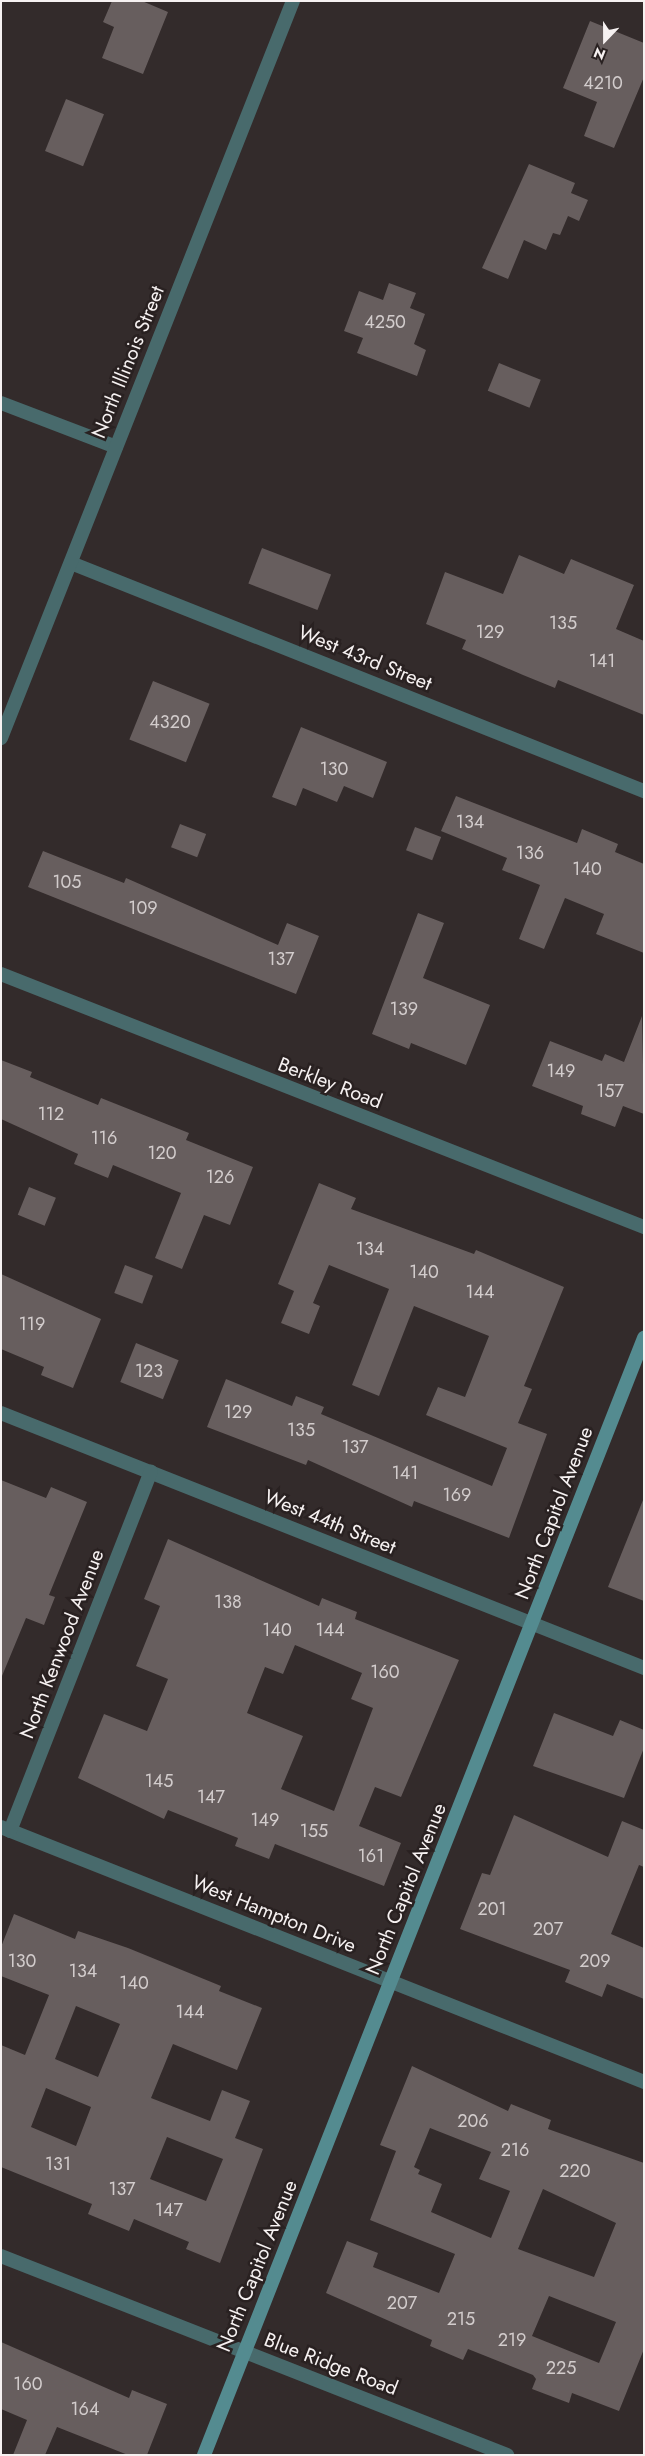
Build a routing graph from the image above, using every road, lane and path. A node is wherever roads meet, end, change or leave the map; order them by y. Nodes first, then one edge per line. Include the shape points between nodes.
1 (293, 1) edge
2 (1, 403) edge
3 (116, 447) junction
4 (71, 563) junction
5 (1, 738) edge
6 (644, 791) edge
7 (1, 974) edge
8 (644, 1228) edge
9 (644, 1338) edge
10 (1, 1413) edge
11 (150, 1472) junction
12 (532, 1624) junction
13 (644, 1668) edge
14 (6, 1829) edge
15 (391, 1982) junction
16 (644, 2082) edge
17 (1, 2256) edge
18 (244, 2352) junction
19 (204, 2455) edge
20 (507, 2455) edge

1 - 3 street, North Illinois Street
2 - 3 street
3 - 4 street, North Illinois Street
4 - 5 street, North Illinois Street
4 - 6 street, West 43rd Street
7 - 8 street, Berkley Road
9 - 12 main road, North Capitol Avenue
10 - 11 street, West 44th Street
11 - 12 street, West 44th Street
11 - 14 street, North Kenwood Avenue
12 - 13 street, West 44th Street
12 - 15 main road, North Capitol Avenue
14 - 15 street, West Hampton Drive
15 - 16 street, West Hampton Drive
15 - 18 main road, North Capitol Avenue
17 - 18 street, Blue Ridge Road
18 - 19 main road, North Capitol Avenue
18 - 20 street, Blue Ridge Road

